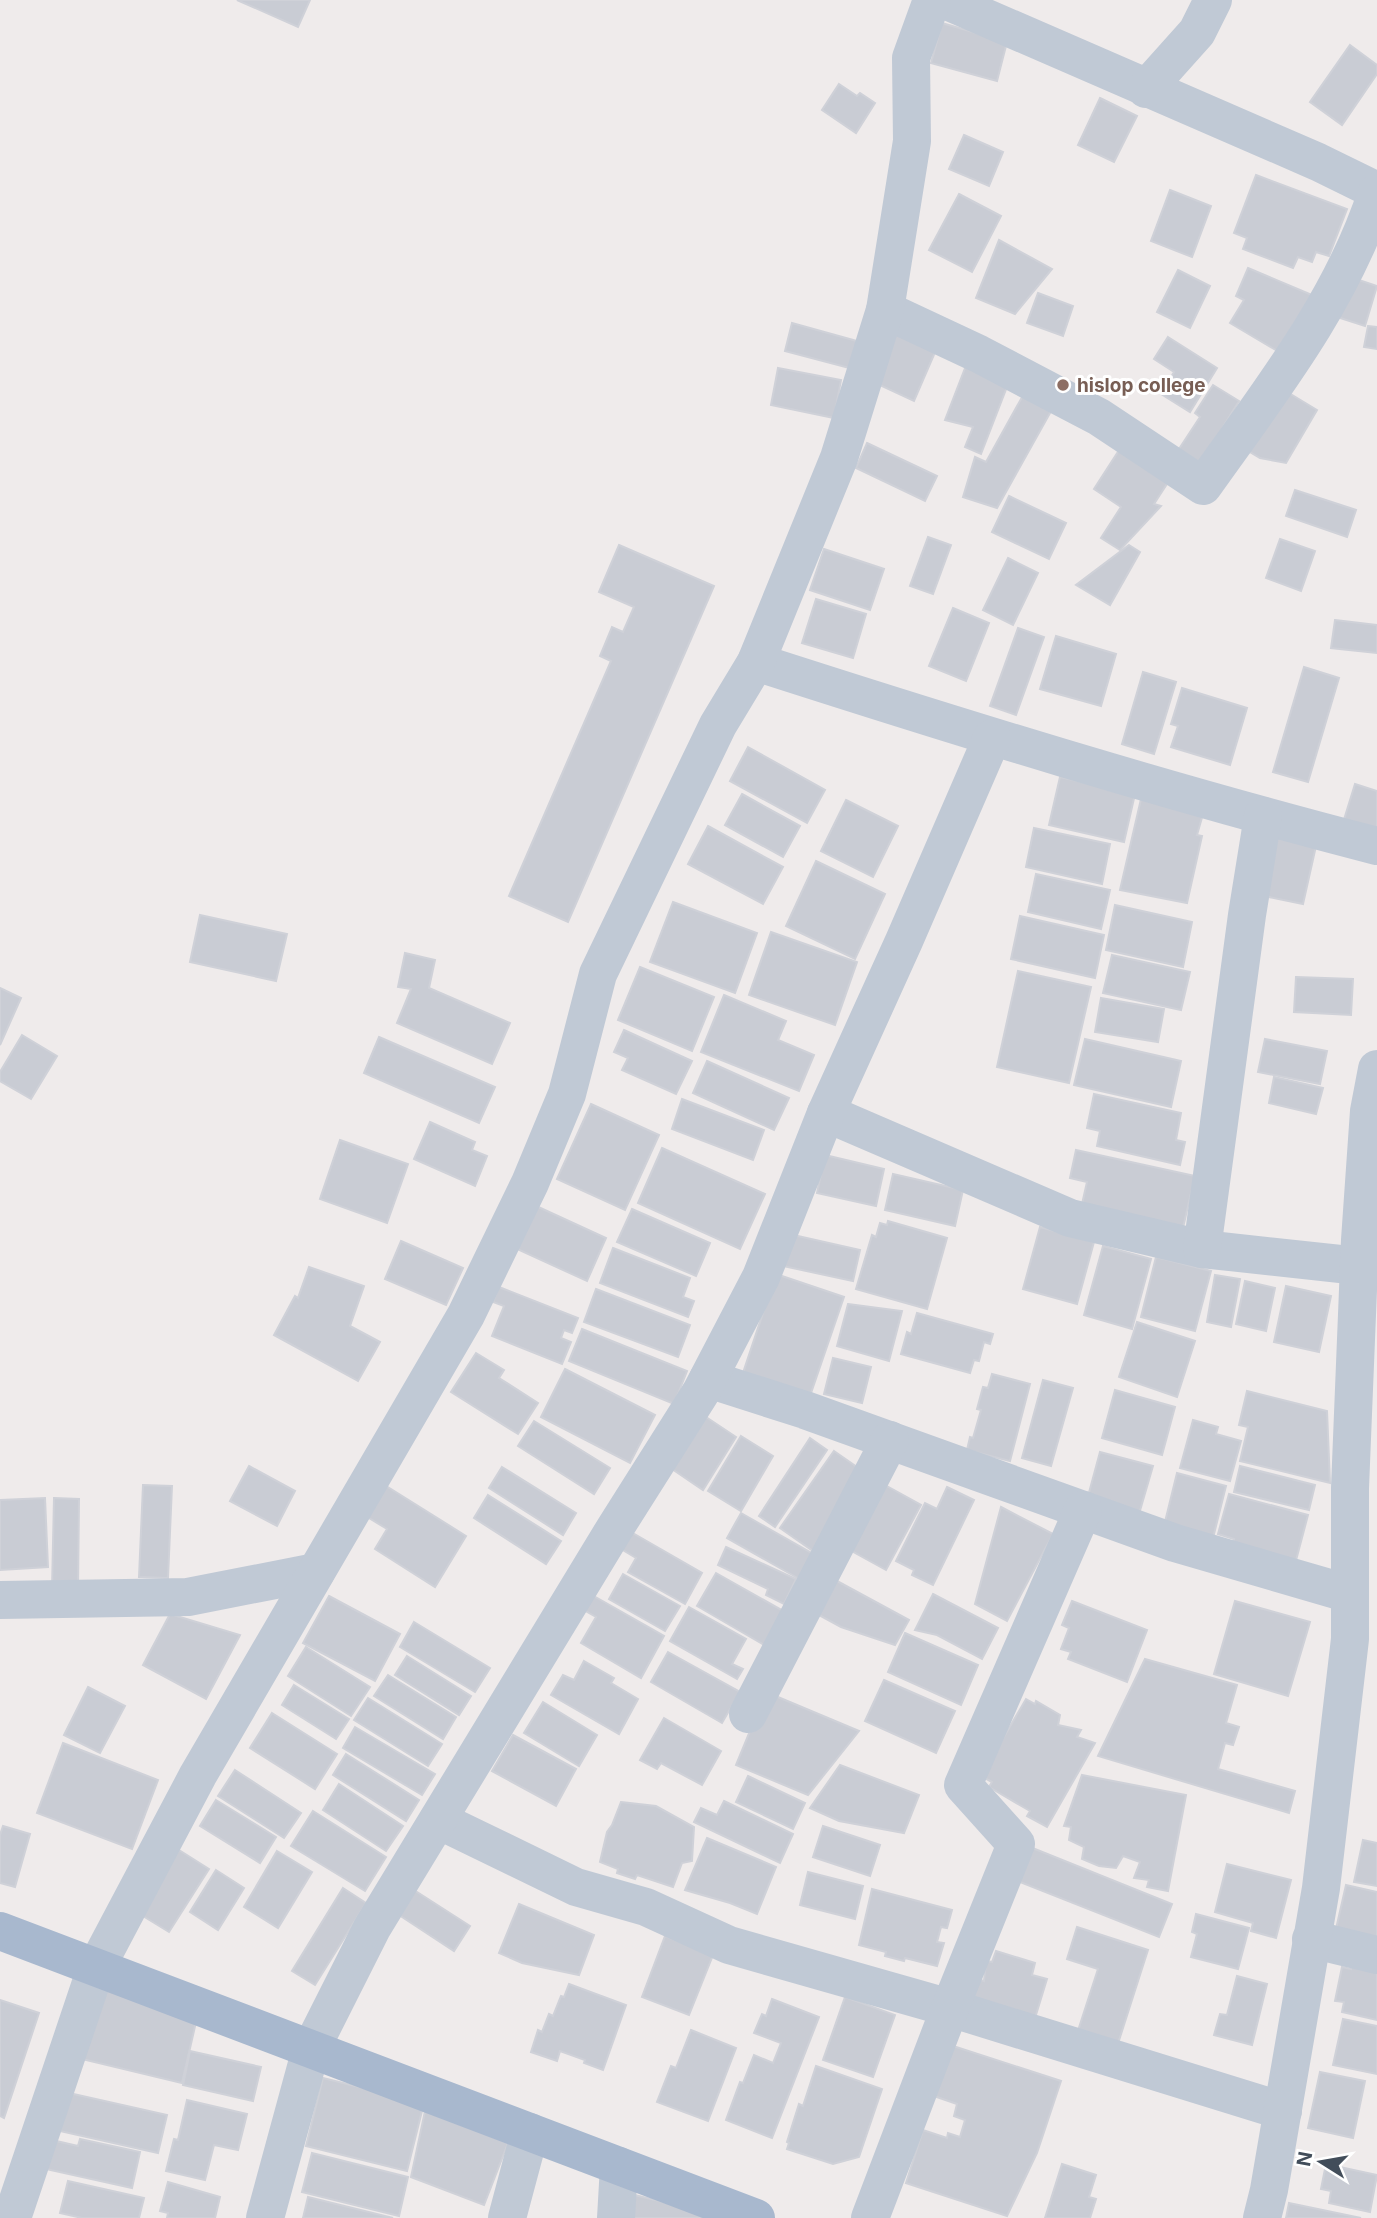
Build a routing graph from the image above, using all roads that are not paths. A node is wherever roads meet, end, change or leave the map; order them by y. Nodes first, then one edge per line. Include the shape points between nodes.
1 (932, 0) edge
2 (945, 0) edge
3 (1213, 0) edge
4 (1146, 89) junction
5 (1377, 192) edge
6 (885, 310) junction
7 (756, 662) junction
8 (992, 738) junction
9 (1263, 816) junction
10 (1377, 846) edge
11 (1377, 1069) edge
12 (826, 1112) junction
13 (1202, 1249) junction
14 (1359, 1266) junction
15 (708, 1379) junction
16 (890, 1440) junction
17 (1083, 1510) junction
18 (316, 1572) junction
19 (1350, 1594) junction
20 (0, 1600) edge
21 (748, 1714) dead end
22 (438, 1820) junction
23 (0, 1931) edge
24 (1311, 1939) junction
25 (1377, 1955) edge
26 (96, 1968) junction
27 (950, 2008) junction
28 (311, 2049) junction
29 (1283, 2111) junction
30 (530, 2132) junction
31 (619, 2166) junction
32 (9, 2211) edge
33 (265, 2218) edge
34 (507, 2218) edge
35 (616, 2218) edge
36 (756, 2218) edge
37 (870, 2218) edge
38 (1262, 2218) edge

1 - 6 street via 911,58 912,141
2 - 4 street
3 - 4 street via 1197,32
4 - 5 street
5 - 6 street via 1367,224 1312,331 1203,486 1099,417
6 - 7 street via 839,458
7 - 8 street
7 - 18 street via 718,725 598,974 568,1094 530,1183 466,1315
8 - 9 street
8 - 12 street
9 - 10 street
9 - 13 street
11 - 14 street via 1369,1111
12 - 13 street via 1070,1218
12 - 15 street via 761,1277
13 - 14 street
14 - 19 street
15 - 16 street
15 - 22 street
16 - 17 street
16 - 21 street
17 - 19 street via 1175,1543
17 - 27 street via 963,1785 1016,1844
18 - 20 street via 188,1597
18 - 26 street via 198,1775
19 - 24 street via 1350,1639
22 - 27 street via 576,1886 646,1907 729,1945
22 - 28 street via 372,1928
23 - 26 main road
24 - 25 street
24 - 29 street
26 - 28 main road
26 - 32 street
27 - 29 street
27 - 37 street
28 - 30 main road
28 - 33 street
29 - 38 street
30 - 31 main road
30 - 34 street
31 - 35 street
31 - 36 main road

